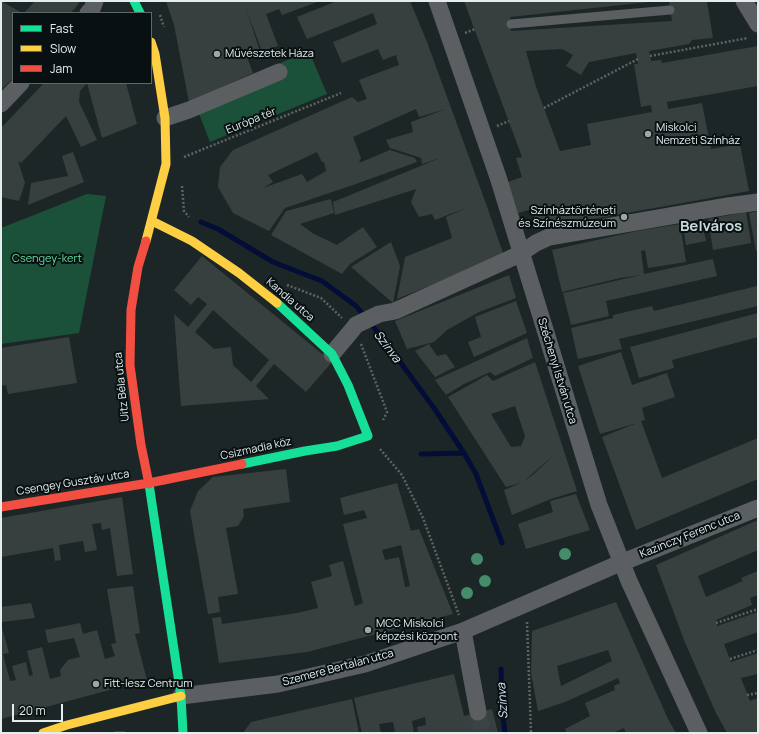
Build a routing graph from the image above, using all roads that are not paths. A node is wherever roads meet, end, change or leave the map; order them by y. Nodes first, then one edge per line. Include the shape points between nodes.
1 (95, 1) edge
2 (134, 1) edge
3 (437, 1) edge
4 (744, 1) edge
5 (670, 10) dead end
6 (89, 12) edge
7 (140, 12) edge
8 (511, 24) dead end
9 (754, 31) edge
10 (152, 45) edge
11 (279, 72) dead end
12 (20, 84) edge
13 (1, 104) edge
14 (166, 118) junction
15 (758, 202) edge
16 (152, 221) junction
17 (522, 253) junction
18 (332, 354) junction
19 (368, 436) joint
20 (149, 483) junction
21 (1, 507) edge
22 (758, 508) edge
23 (622, 563) junction
24 (463, 631) junction
25 (181, 696) junction
26 (478, 712) tunnel mouth
27 (696, 732) edge
28 (43, 733) edge
29 (183, 733) edge

1 - 6 street
2 - 7 street
3 - 17 street, Széchenyi István utca
4 - 9 street
5 - 8 lane
10 - 14 street, Uitz Béla utca
11 - 14 street
12 - 13 street
14 - 16 street, Uitz Béla utca via 166,164
15 - 17 street via 549,237
16 - 18 street, Kandia utca via 192,241 239,273 283,308
16 - 20 street, Uitz Béla utca via 138,267 131,310 130,365
17 - 18 street via 354,327
17 - 23 street, Széchenyi István utca via 597,497
18 - 19 street, Kandia utca via 348,385
19 - 20 street, Csizmadia köz via 337,446
20 - 21 street, Csengey Gusztáv utca
20 - 25 street, Uitz Béla utca
22 - 23 street, Kazinczy Ferenc utca
23 - 24 street, Szemere Bertalan utca
23 - 27 street, Széchenyi István utca
24 - 25 street, Szemere Bertalan utca via 365,664 278,684
24 - 26 street
25 - 28 street, Szemere Bertalan utca
25 - 29 street, Uitz Béla utca

